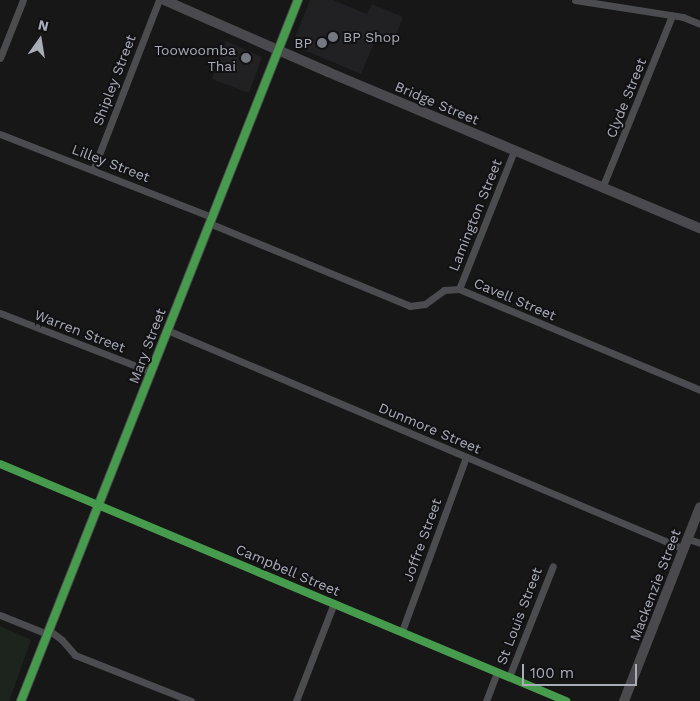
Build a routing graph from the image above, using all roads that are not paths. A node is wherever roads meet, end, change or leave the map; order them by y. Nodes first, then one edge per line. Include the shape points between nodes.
1 (23, 0) edge
2 (159, 0) edge
3 (164, 0) edge
4 (298, 0) edge
5 (575, 0) edge
6 (672, 16) junction
7 (700, 24) edge
8 (278, 51) junction
9 (0, 58) edge
10 (0, 134) edge
11 (514, 151) junction
12 (93, 170) junction
13 (602, 188) junction
14 (211, 220) junction
15 (700, 228) edge
16 (459, 290) junction
17 (0, 314) edge
18 (166, 330) junction
19 (151, 372) junction
20 (700, 390) edge
21 (466, 457) junction
22 (0, 464) edge
23 (98, 504) junction
24 (700, 507) edge
25 (688, 539) junction
26 (700, 543) edge
27 (684, 549) junction
28 (552, 566) dead end
29 (334, 603) junction
30 (0, 616) edge
31 (402, 631) junction
32 (48, 632) junction
33 (498, 672) junction
34 (509, 676) junction
35 (21, 701) edge
36 (191, 701) edge
37 (296, 701) edge
38 (486, 701) edge
39 (566, 701) edge
40 (624, 701) edge

1 - 9 street
2 - 12 street, Shipley Street
3 - 8 street, Bridge Street
4 - 8 street, Mary Street
5 - 6 street
6 - 7 street
6 - 13 street, Clyde Street
8 - 11 street, Bridge Street
8 - 14 street, Mary Street
10 - 12 street, Lilley Street
11 - 13 street, Bridge Street
11 - 16 street, Lamington Street
12 - 14 street, Lilley Street
13 - 15 street, Bridge Street
14 - 16 street, Cavell Street via 410,306 424,304 444,290
14 - 18 street, Mary Street
16 - 20 street, Cavell Street
17 - 19 street, Warren Street
18 - 19 street, Mary Street
18 - 21 street, Dunmore Street
19 - 23 street, Mary Street
21 - 27 street, Dunmore Street
21 - 31 street, Joffre Street
22 - 23 street, Campbell Street
23 - 29 street, Campbell Street
23 - 32 street, Mary Street
24 - 25 street, Mackenzie Street
25 - 26 street
25 - 27 street, Mackenzie Street
27 - 40 street, Mackenzie Street
28 - 34 street, St Louis Street
29 - 31 street, Campbell Street
29 - 37 street
30 - 32 street
31 - 33 street, Campbell Street
32 - 35 street, Mary Street
32 - 36 street via 62,640 75,655
33 - 34 street, Campbell Street
33 - 38 street
34 - 39 street, Campbell Street

